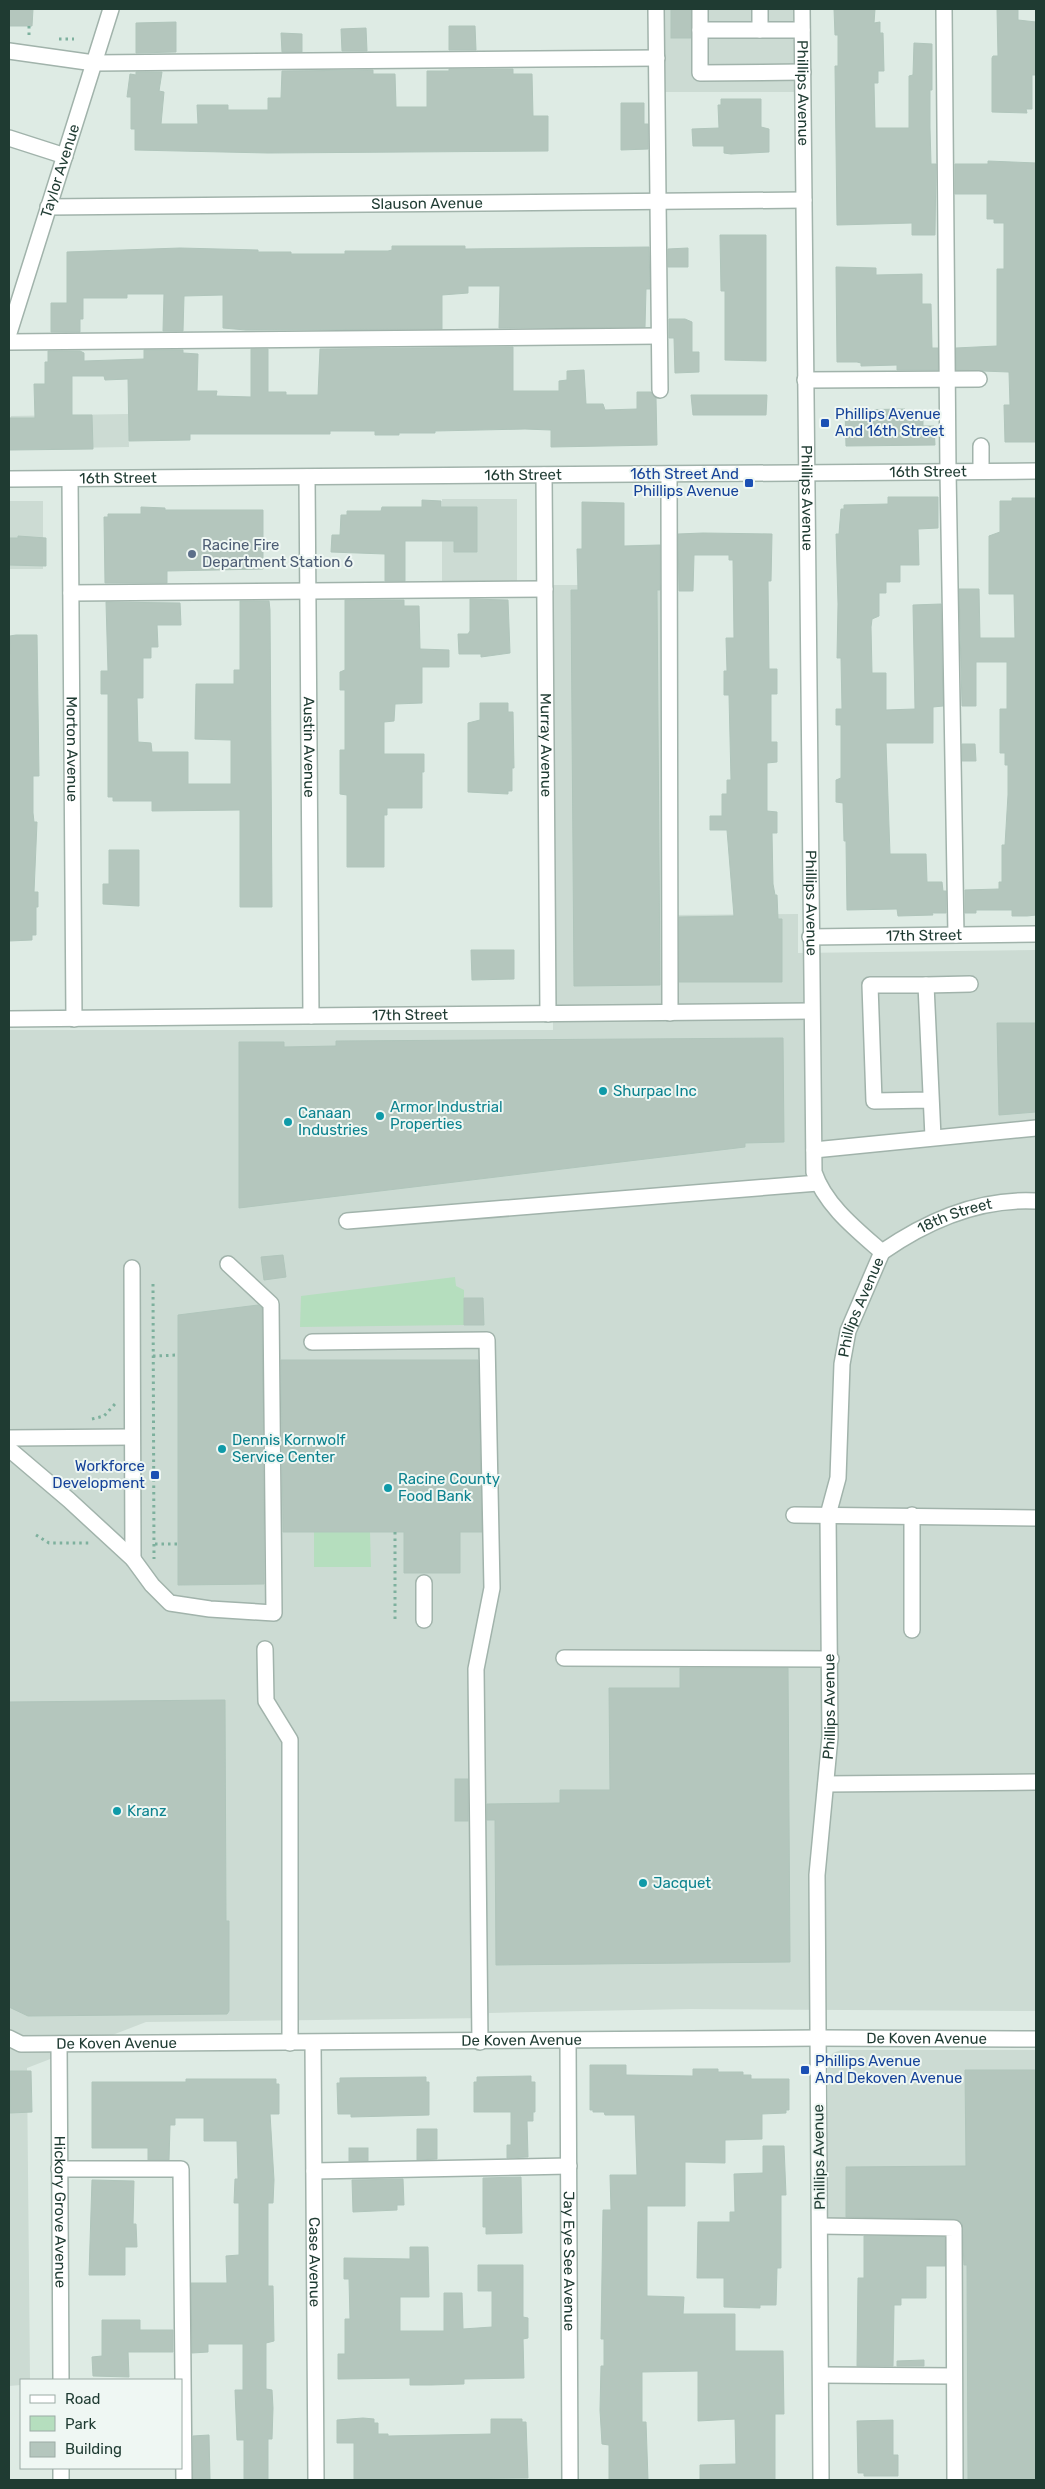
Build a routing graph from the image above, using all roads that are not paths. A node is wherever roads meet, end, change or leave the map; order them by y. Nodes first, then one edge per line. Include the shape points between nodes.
1 (111, 9) edge
2 (656, 9) edge
3 (700, 9) edge
4 (760, 9) edge
5 (802, 9) edge
6 (944, 9) edge
7 (700, 30) junction
8 (760, 30) junction
9 (802, 30) junction
10 (9, 51) edge
11 (657, 58) junction
12 (94, 63) junction
13 (803, 72) junction
14 (9, 138) edge
15 (65, 156) junction
16 (804, 200) junction
17 (657, 202) junction
18 (48, 207) junction
19 (9, 332) edge
20 (659, 336) junction
21 (9, 342) edge
22 (805, 380) junction
23 (947, 380) junction
24 (979, 380) dead end
25 (660, 390) dead end
26 (981, 446) dead end
27 (948, 471) junction
28 (981, 471) junction
29 (1036, 471) edge
30 (806, 473) junction
31 (669, 474) junction
32 (544, 475) junction
33 (307, 477) junction
34 (70, 479) junction
35 (9, 480) edge
36 (545, 589) junction
37 (308, 590) junction
38 (70, 593) junction
39 (1036, 934) edge
40 (956, 935) junction
41 (810, 936) junction
42 (926, 984) junction
43 (970, 984) dead end
44 (811, 1011) junction
45 (670, 1013) junction
46 (548, 1014) junction
47 (311, 1016) junction
48 (9, 1019) edge
49 (74, 1019) junction
50 (930, 1100) junction
51 (1036, 1128) edge
52 (932, 1137) junction
53 (814, 1150) junction
54 (818, 1183) junction
55 (1036, 1201) edge
56 (347, 1221) dead end
57 (882, 1252) junction
58 (228, 1264) dead end
59 (132, 1268) dead end
60 (312, 1342) dead end
61 (132, 1437) junction
62 (9, 1438) edge
63 (9, 1449) edge
64 (794, 1515) dead end
65 (828, 1515) junction
66 (912, 1515) junction
67 (1036, 1518) edge
68 (133, 1559) junction
69 (424, 1583) dead end
70 (424, 1620) dead end
71 (912, 1630) dead end
72 (265, 1649) dead end
73 (564, 1658) dead end
74 (831, 1659) junction
75 (1036, 1782) edge
76 (826, 1784) junction
77 (9, 2038) edge
78 (818, 2038) junction
79 (1036, 2040) edge
80 (568, 2041) junction
81 (480, 2042) junction
82 (290, 2043) junction
83 (313, 2043) junction
84 (59, 2044) junction
85 (569, 2166) junction
86 (60, 2169) junction
87 (314, 2171) junction
88 (820, 2226) junction
89 (821, 2376) junction
90 (954, 2376) junction
91 (61, 2379) edge
92 (184, 2480) edge
93 (316, 2480) edge
94 (570, 2480) edge
95 (822, 2480) edge
96 (955, 2480) edge

1 - 12 street, Taylor Avenue
2 - 11 street
3 - 7 street
4 - 8 street
5 - 9 street, Phillips Avenue
6 - 23 street
7 - 8 street
7 - 13 street via 700,73
8 - 9 street
9 - 13 street, Phillips Avenue
10 - 12 street
11 - 12 street
11 - 17 street
12 - 15 street, Taylor Avenue
13 - 16 street, Phillips Avenue
14 - 15 street
15 - 18 street, Taylor Avenue
16 - 17 street, Slauson Avenue
16 - 22 street, Phillips Avenue
17 - 18 street, Slauson Avenue
17 - 20 street
18 - 19 street, Taylor Avenue
20 - 21 street
20 - 25 street
22 - 23 street
22 - 30 street, Phillips Avenue
23 - 24 street
23 - 27 street
26 - 28 street
27 - 28 street, 16th Street
27 - 30 street, 16th Street
27 - 40 street
28 - 29 street, 16th Street
30 - 31 street, 16th Street
30 - 41 street, Phillips Avenue
31 - 32 street, 16th Street
31 - 45 street
32 - 33 street, 16th Street
32 - 36 street, Murray Avenue
33 - 34 street, 16th Street
33 - 37 street, Austin Avenue
34 - 35 street, 16th Street
34 - 38 street, Morton Avenue
36 - 37 street
36 - 46 street, Murray Avenue
37 - 38 street
37 - 47 street, Austin Avenue
38 - 49 street, Morton Avenue
39 - 40 street, 17th Street
40 - 41 street, 17th Street
41 - 44 street, Phillips Avenue
42 - 43 street
42 - 50 street
42 - 50 street via 870,984 874,1101
44 - 45 street, 17th Street
44 - 53 street, Phillips Avenue
45 - 46 street, 17th Street
46 - 47 street, 17th Street
47 - 49 street, 17th Street
48 - 49 street, 17th Street
50 - 52 street
51 - 52 street
52 - 53 street
53 - 54 street, Phillips Avenue via 814,1172
54 - 56 street
54 - 57 street, Phillips Avenue via 858,1231
55 - 57 street, 18th Street via 988,1204 948,1215 915,1229
57 - 65 street, Phillips Avenue via 848,1331 842,1364 838,1478
58 - 68 street via 271,1304 274,1613 210,1610 170,1603 152,1586
59 - 61 street
60 - 81 street via 487,1340 492,1588 476,1669
61 - 62 street
61 - 68 street
63 - 68 street
64 - 65 street
65 - 66 street
65 - 74 street, Phillips Avenue
66 - 67 street
66 - 71 street
69 - 70 street
72 - 82 street via 266,1701 290,1740
73 - 74 street
74 - 76 street, Phillips Avenue
75 - 76 street
76 - 78 street, Phillips Avenue via 817,1875
77 - 84 street, De Koven Avenue via 21,2044
78 - 79 street, De Koven Avenue
78 - 80 street, De Koven Avenue
78 - 88 street, Phillips Avenue
80 - 81 street, De Koven Avenue
80 - 85 street, Jay Eye See Avenue
81 - 83 street, De Koven Avenue
82 - 83 street, De Koven Avenue
82 - 84 street, De Koven Avenue
83 - 87 street, Case Avenue
84 - 86 street, Hickory Grove Avenue
85 - 87 street
85 - 94 street, Jay Eye See Avenue
86 - 91 street, Hickory Grove Avenue
86 - 92 street via 181,2169
87 - 93 street, Case Avenue
88 - 89 street, Phillips Avenue
88 - 90 street via 954,2228
89 - 90 street
89 - 95 street, Phillips Avenue
90 - 96 street

